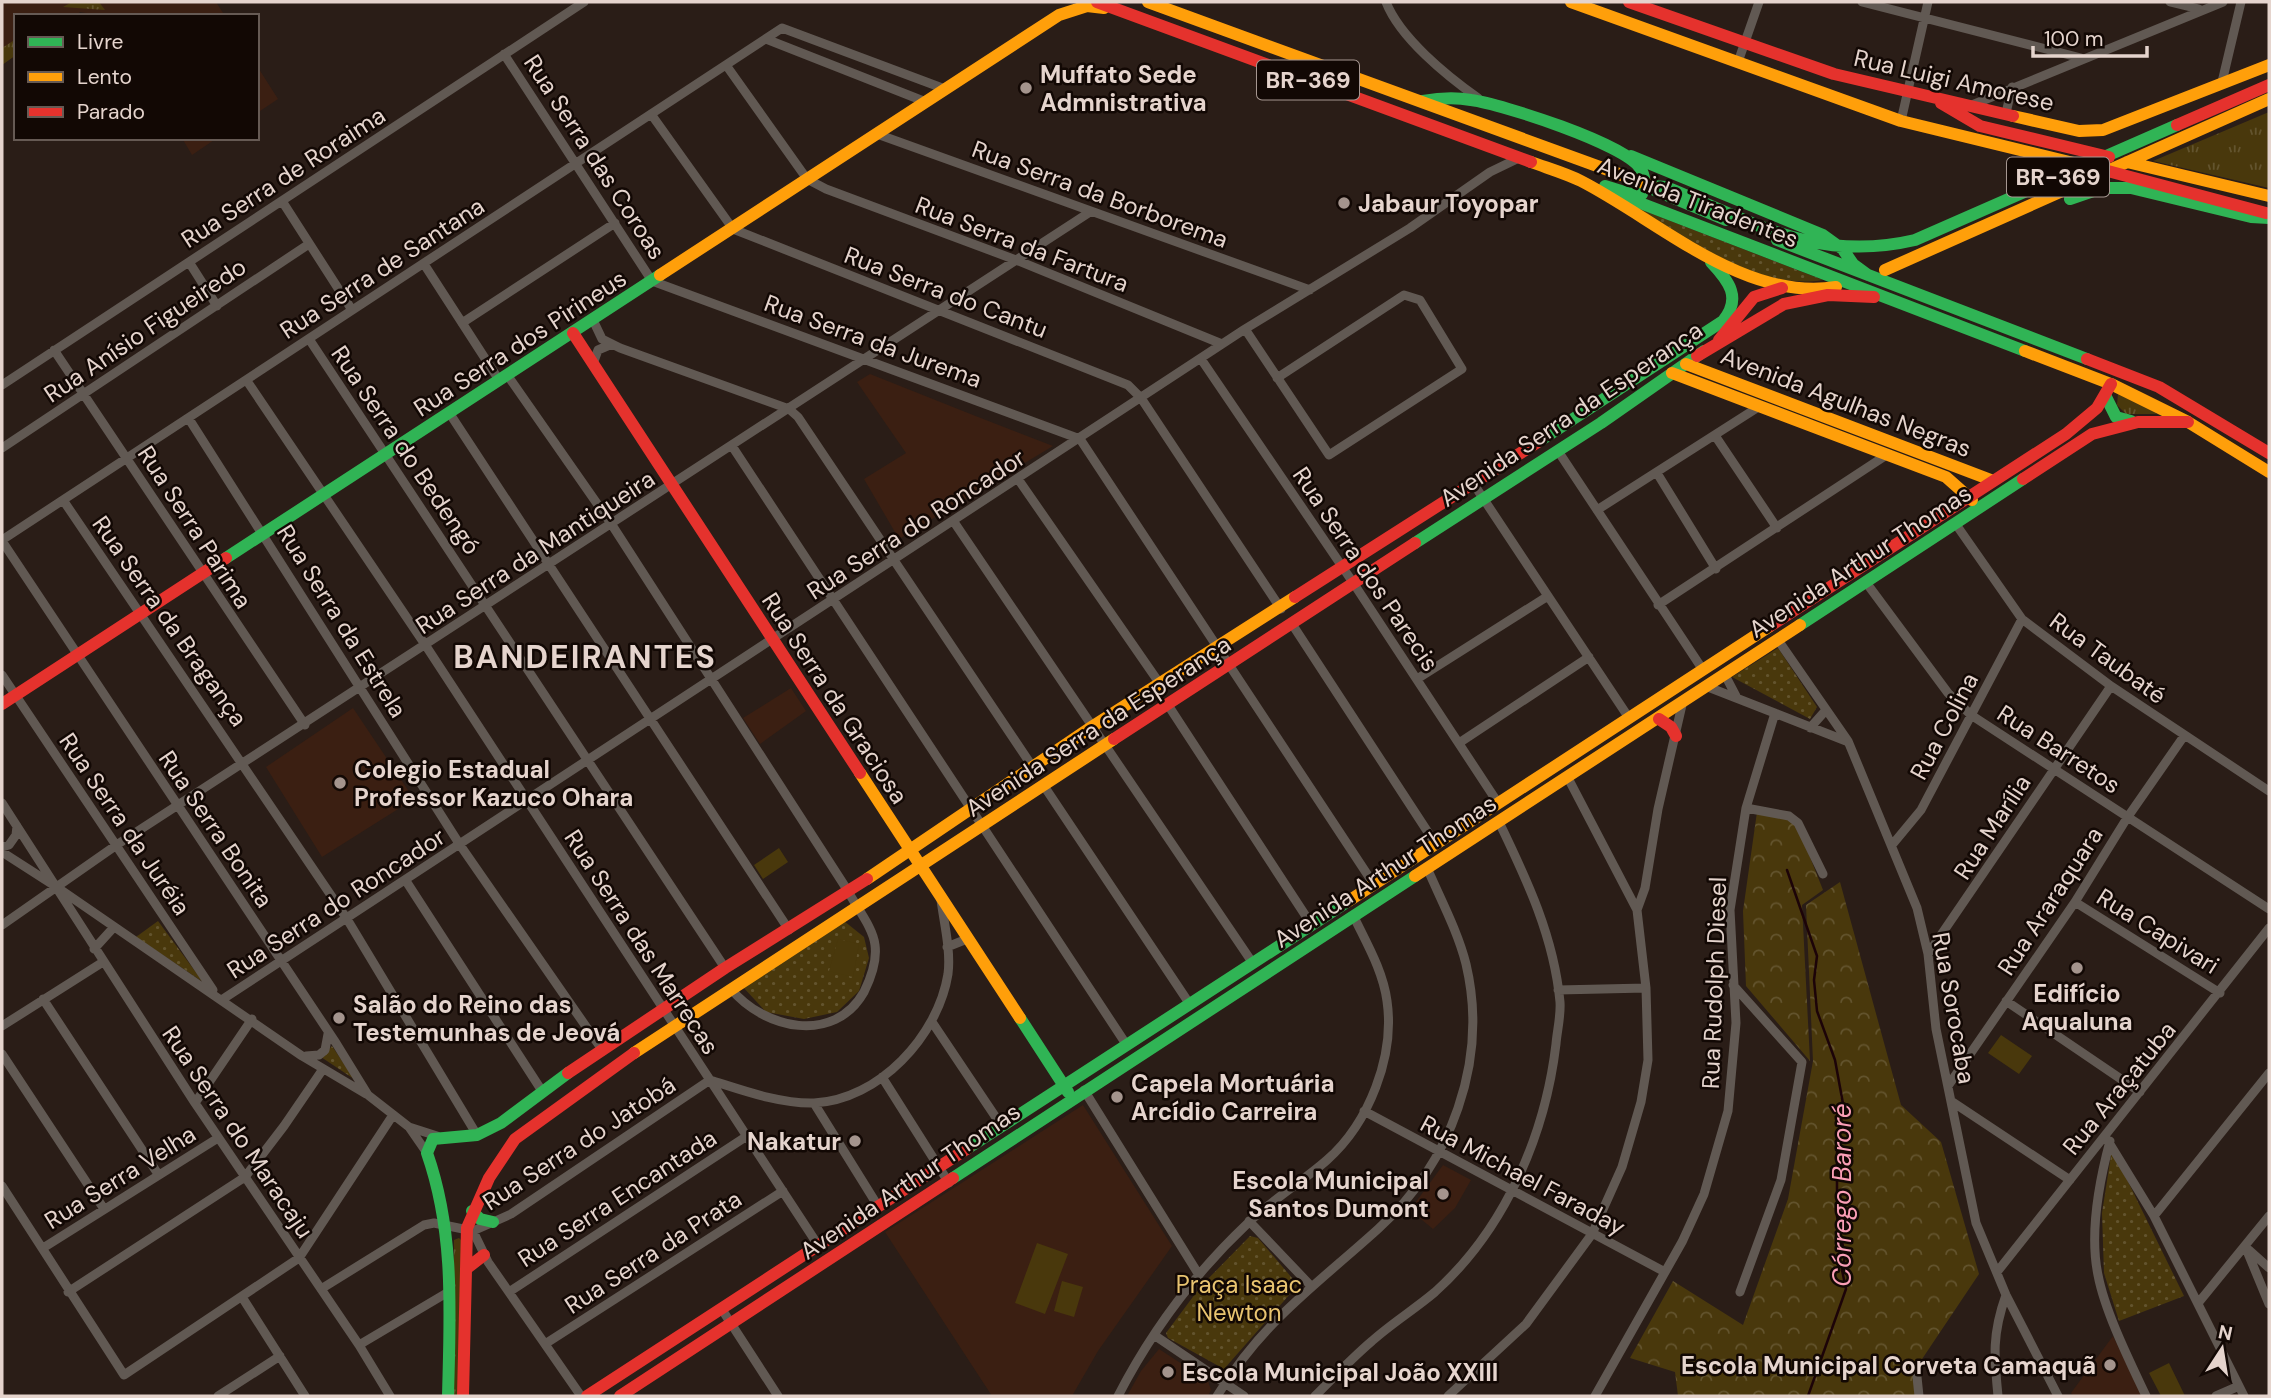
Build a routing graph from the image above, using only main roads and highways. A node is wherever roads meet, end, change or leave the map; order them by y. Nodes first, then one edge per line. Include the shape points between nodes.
1 (1067, 2) edge
2 (1097, 2) edge
3 (1148, 2) edge
4 (1571, 2) edge
5 (1629, 2) edge
6 (1133, 8) edge
7 (1179, 13) junction
8 (1059, 15) junction
9 (2269, 65) edge
10 (2269, 85) edge
11 (1445, 97) junction
12 (1935, 99) junction
13 (2269, 99) edge
14 (1420, 102) junction
15 (2006, 113) junction
16 (1479, 123) junction
17 (2021, 136) junction
18 (1625, 154) junction
19 (1579, 180) junction
20 (1645, 186) junction
21 (2269, 196) edge
22 (2269, 216) edge
23 (1958, 237) junction
24 (1842, 248) junction
25 (1703, 254) junction
26 (1885, 270) dead end
27 (1868, 275) junction
28 (1836, 287) dead end
29 (1782, 288) junction
30 (1924, 295) junction
31 (1896, 300) junction
32 (573, 333) junction
33 (1691, 360) junction
34 (1672, 373) junction
35 (2111, 384) junction
36 (2159, 387) junction
37 (2106, 397) junction
38 (1813, 419) junction
39 (2138, 422) junction
40 (2188, 422) junction
41 (2037, 452) junction
42 (2269, 453) edge
43 (2269, 472) edge
44 (1991, 480) junction
45 (2013, 485) junction
46 (1969, 495) junction
47 (1978, 509) junction
48 (1746, 641) junction
49 (1754, 654) junction
50 (1686, 681) junction
51 (2, 704) edge
52 (1682, 705) junction
53 (1659, 719) junction
54 (1676, 736) road end
55 (1521, 787) junction
56 (1531, 801) junction
57 (911, 851) junction
58 (1402, 865) junction
59 (921, 866) junction
60 (1411, 880) junction
61 (1278, 945) junction
62 (1287, 959) junction
63 (1064, 1085) junction
64 (1072, 1098) junction
65 (501, 1123) junction
66 (515, 1139) junction
67 (472, 1211) junction
68 (493, 1222) road end
69 (484, 1255) road end
70 (466, 1269) junction
71 (448, 1396) edge
72 (463, 1396) edge
73 (587, 1396) edge
74 (620, 1396) edge

1 - 8 main road
2 - 6 main road, Avenida Tiradentes / BR-369
3 - 7 main road, Avenida Tiradentes / BR-369
4 - 22 main road, Rua Luigi Amorese via 1901,121 2141,178
5 - 12 main road, Rua Luigi Amorese via 1834,74
6 - 7 main road
6 - 8 main road via 1087,6
6 - 19 main road, Avenida Tiradentes / BR-369
7 - 14 main road, Avenida Tiradentes / BR-369
8 - 32 main road, Rua Serra dos Pirineus
9 - 15 main road, Rua Luigi Amorese via 2092,132
10 - 24 main road, BR-369 via 1915,240
11 - 14 main road
11 - 16 main road
11 - 18 main road via 1482,100
12 - 15 main road, Rua Luigi Amorese
12 - 17 main road via 1980,126
13 - 23 main road, BR-369
14 - 16 main road, Avenida Tiradentes / BR-369
15 - 17 main road via 2009,127
16 - 20 main road, Avenida Tiradentes / BR-369
17 - 21 main road
18 - 20 main road via 1639,165
18 - 24 main road via 1823,235
19 - 20 main road via 1634,195 1642,194
19 - 25 main road, BR-369
19 - 31 main road, Avenida Tiradentes
20 - 24 main road, BR-369 via 1665,187 1812,243
20 - 27 main road, Avenida Tiradentes
22 - 23 main road via 2113,187
23 - 26 main road, BR-369
24 - 27 main road
25 - 29 main road, BR-369 via 1748,278
25 - 57 main road, Avenida Serra da Esperança via 1734,291 1733,306 1722,323 1093,726
27 - 30 main road, Avenida Tiradentes
28 - 29 main road, BR-369
29 - 33 main road, Avenida Serra da Esperança via 1754,297 1721,338
30 - 31 main road via 1909,294
30 - 36 main road, Avenida Tiradentes
31 - 33 main road via 1847,295 1796,300 1770,310 1723,344
31 - 35 main road, Avenida Tiradentes
32 - 51 main road, Rua Serra dos Pirineus
32 - 57 main road, Rua Serra da Graciosa
33 - 34 main road, Avenida Serra da Esperança
33 - 38 main road, Avenida Agulhas Negras
34 - 38 main road, Avenida Agulhas Negras via 1760,407
34 - 59 main road, Avenida Serra da Esperança
35 - 36 main road via 2122,379
35 - 37 main road, Avenida Arthur Thomas
35 - 40 main road, Avenida Tiradentes
36 - 42 main road, Avenida Tiradentes
37 - 39 main road via 2116,417
37 - 41 main road, Avenida Arthur Thomas via 2066,434
38 - 44 main road, Avenida Agulhas Negras
38 - 46 main road, Avenida Agulhas Negras via 1946,477
39 - 40 main road, Avenida Arthur Thomas
39 - 45 main road, Avenida Arthur Thomas via 2092,434
40 - 43 main road, Avenida Tiradentes
41 - 44 main road, Avenida Arthur Thomas
41 - 45 main road via 2038,460
44 - 46 main road, Avenida Arthur Thomas
45 - 47 main road, Avenida Arthur Thomas
46 - 47 main road
46 - 48 main road, Avenida Arthur Thomas
47 - 49 main road, Avenida Arthur Thomas
48 - 49 main road
48 - 50 main road, Avenida Arthur Thomas
49 - 52 main road, Avenida Arthur Thomas
50 - 52 main road
50 - 55 main road, Avenida Arthur Thomas
52 - 53 main road, Avenida Arthur Thomas
53 - 54 main road
53 - 56 main road, Avenida Arthur Thomas
55 - 56 main road
55 - 58 main road, Avenida Arthur Thomas
56 - 60 main road, Avenida Arthur Thomas
57 - 59 main road, Rua Serra da Graciosa
57 - 65 main road, Avenida Serra da Esperança via 725,968 541,1091
58 - 60 main road
58 - 61 main road, Avenida Arthur Thomas
59 - 63 main road, Rua Serra da Graciosa
59 - 66 main road, Avenida Serra da Esperança via 563,1101
60 - 62 main road, Avenida Arthur Thomas
61 - 62 main road
61 - 63 main road, Avenida Arthur Thomas
62 - 64 main road, Avenida Arthur Thomas
63 - 64 main road, Rua Serra da Graciosa
63 - 73 main road, Avenida Arthur Thomas
64 - 74 main road, Avenida Arthur Thomas
65 - 66 main road
65 - 71 main road, Avenida Serra da Esperança via 477,1135 437,1136 428,1144 448,1226
66 - 67 main road, Avenida Serra da Esperança
67 - 68 main road
67 - 70 main road, Avenida Serra da Esperança
69 - 70 main road
70 - 72 main road, Avenida Serra da Esperança

